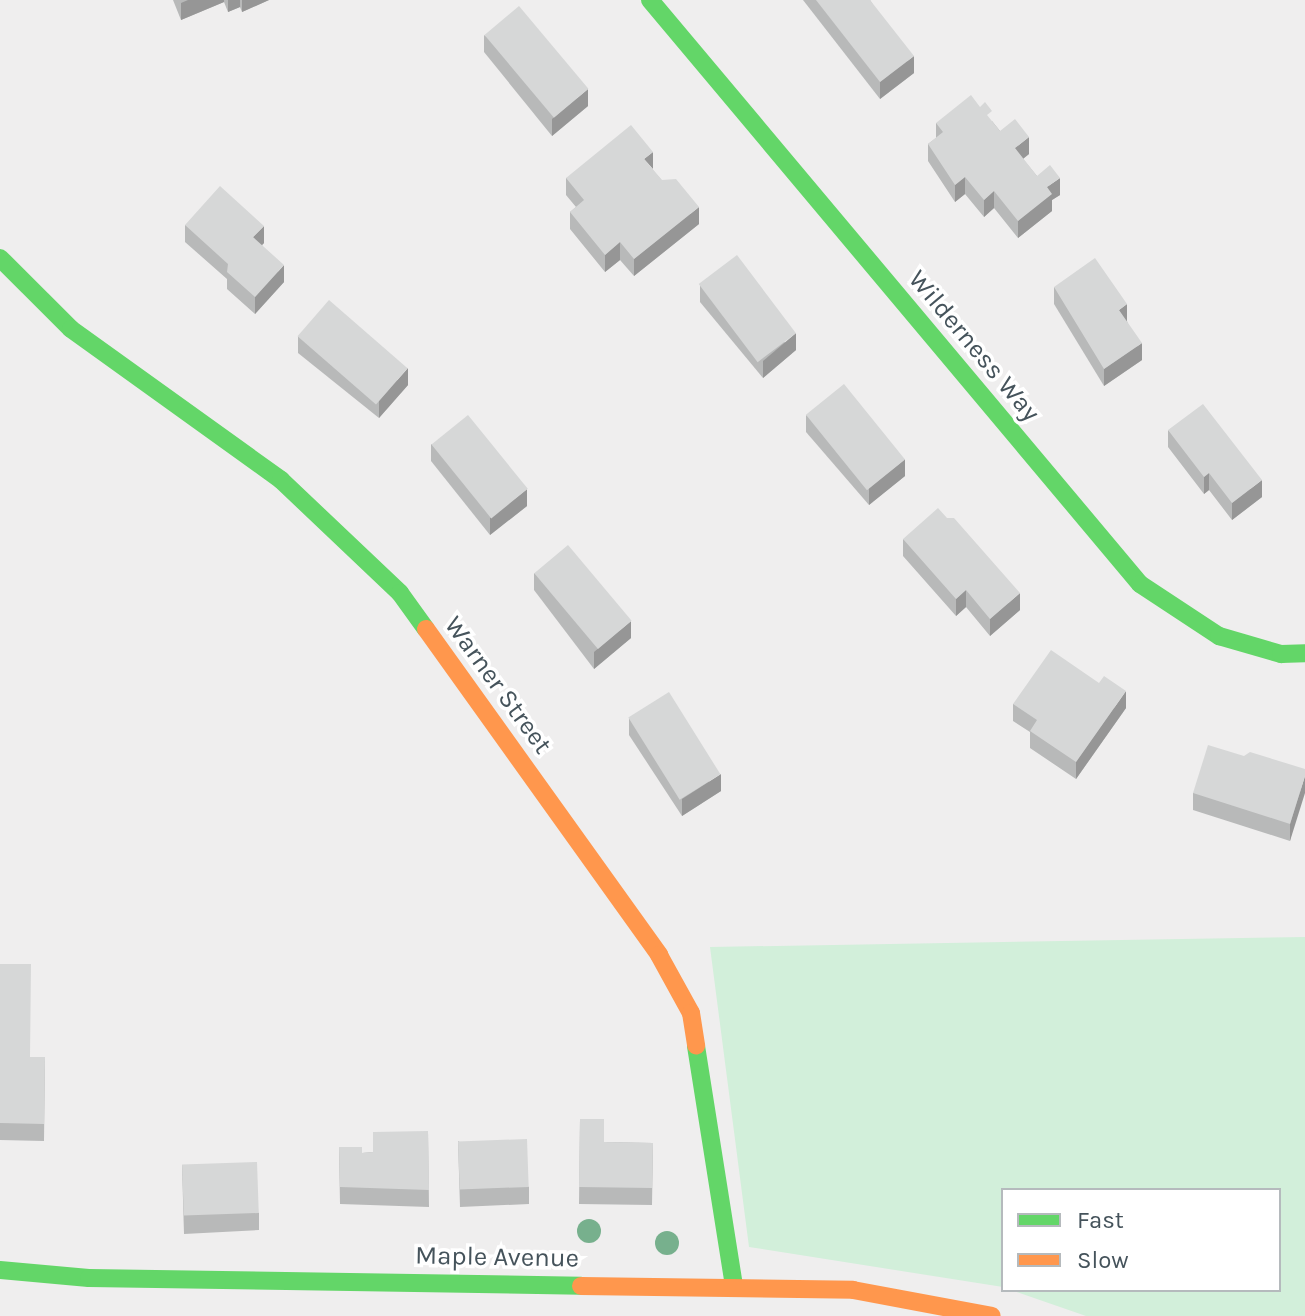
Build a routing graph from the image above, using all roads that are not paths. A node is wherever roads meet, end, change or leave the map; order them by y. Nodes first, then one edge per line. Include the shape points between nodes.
1 (650, 0) edge
2 (0, 258) edge
3 (1305, 653) edge
4 (0, 1270) edge
5 (734, 1285) junction
6 (992, 1316) edge

1 - 3 street, Wilderness Way via 1140,584 1219,636 1281,654
2 - 5 street, Warner Street via 71,329 281,480 400,593 594,864 659,955 691,1013
4 - 5 street, Maple Avenue via 89,1278
5 - 6 street, Maple Avenue via 853,1290

